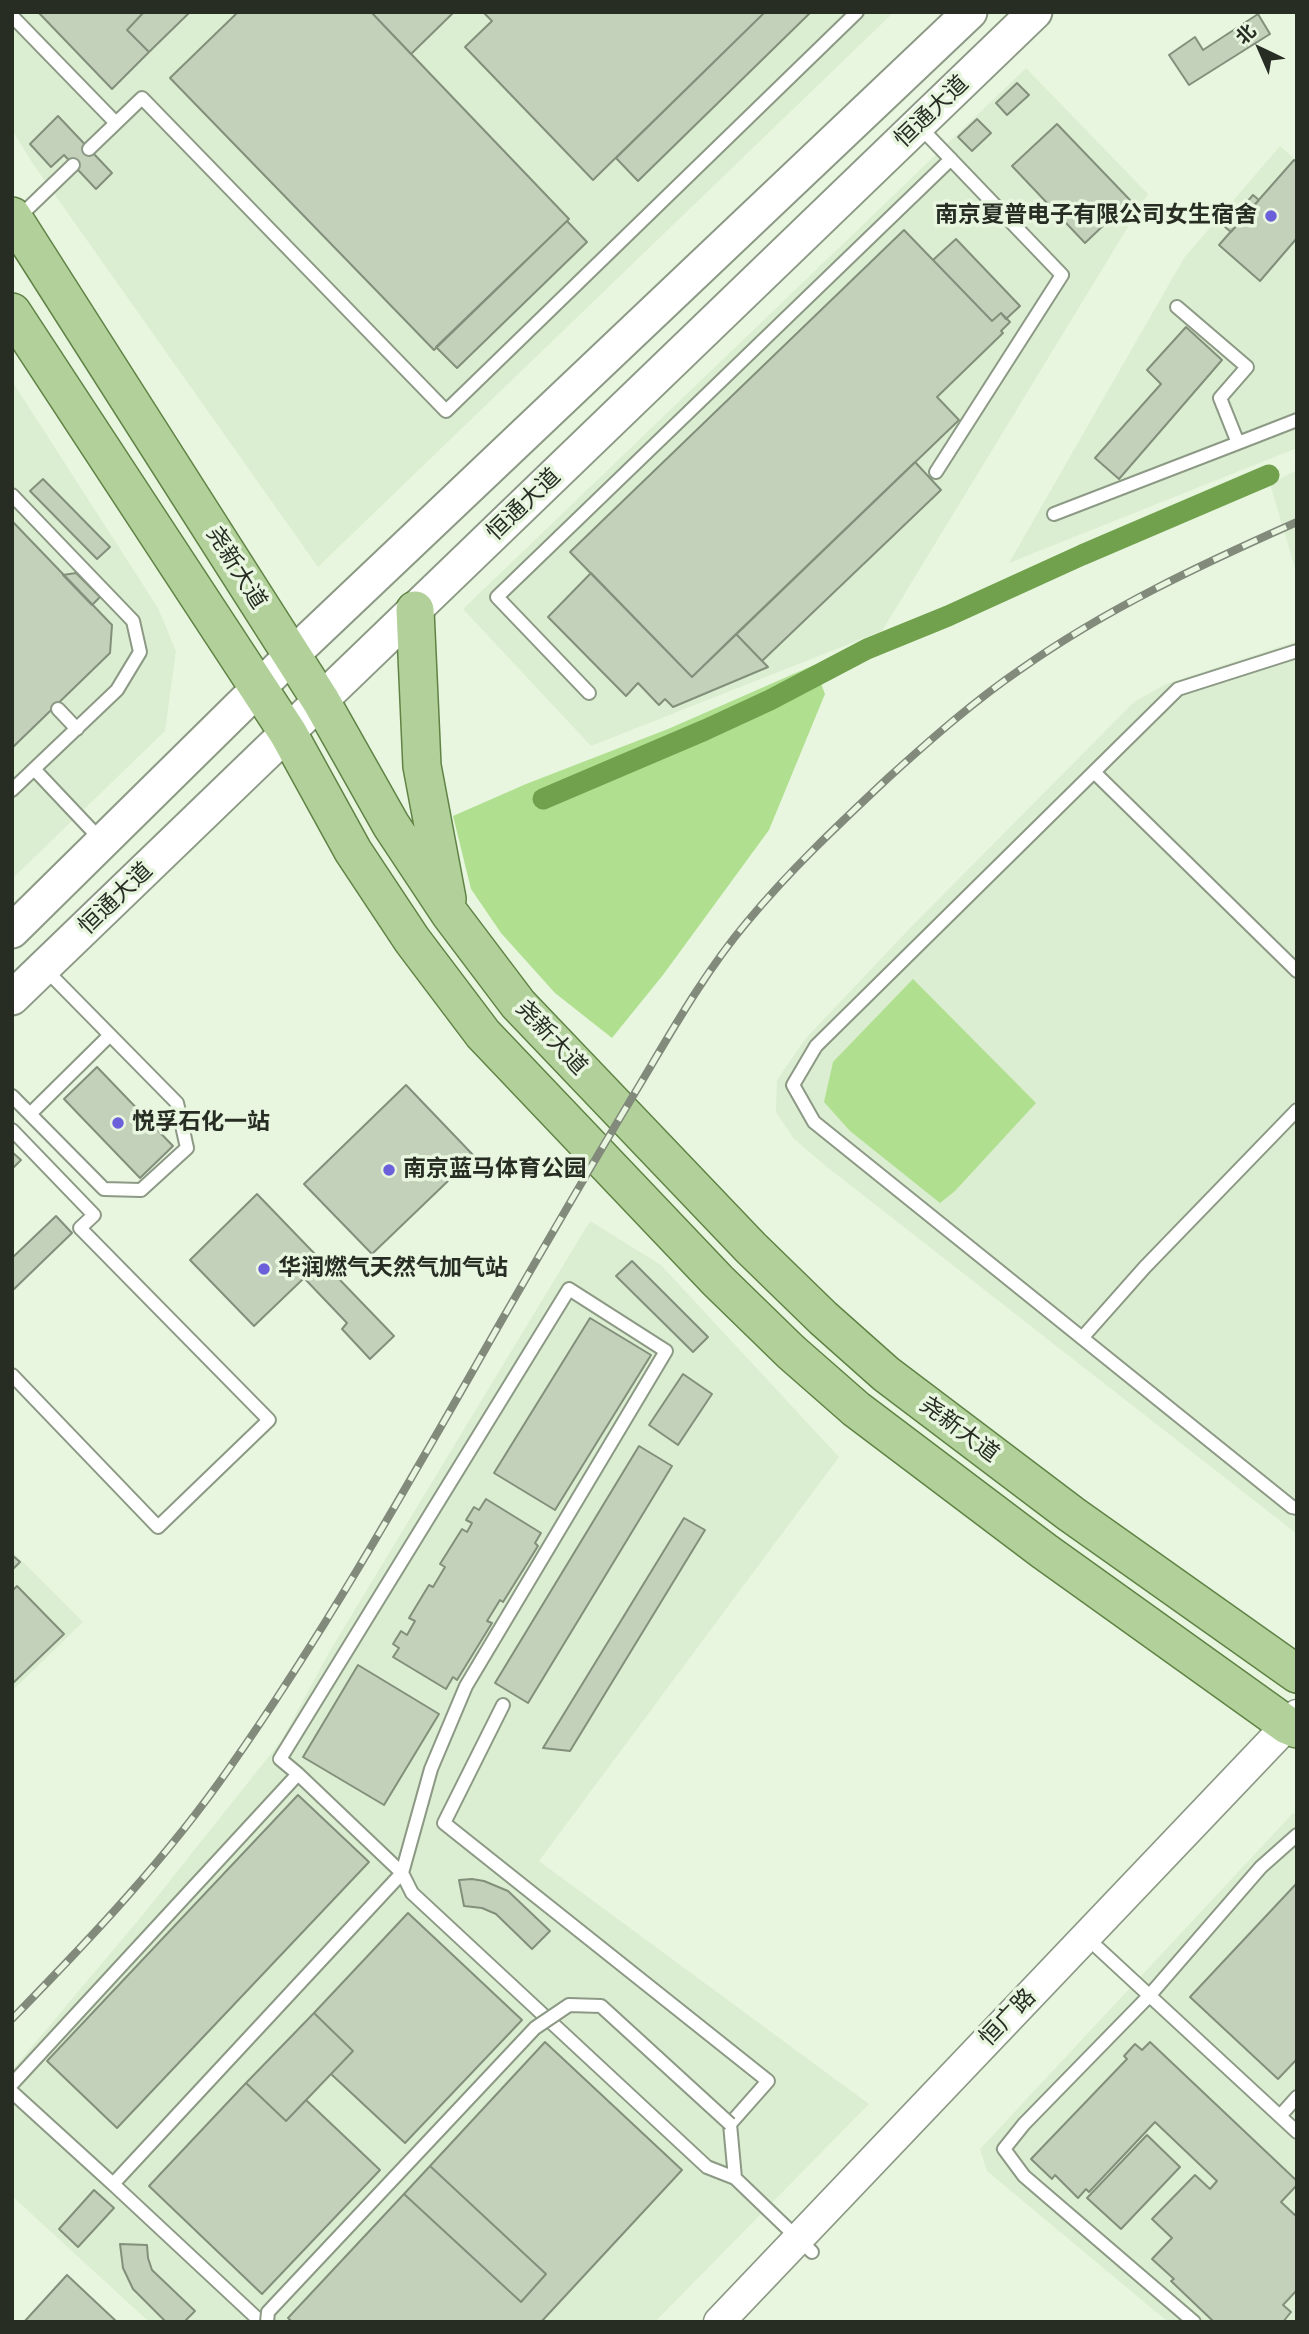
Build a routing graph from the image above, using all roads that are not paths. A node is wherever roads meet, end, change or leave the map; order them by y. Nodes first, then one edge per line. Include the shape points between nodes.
1 (857, 12) edge
2 (970, 12) edge
3 (1035, 12) edge
4 (12, 16) edge
5 (116, 123) junction
6 (918, 125) junction
7 (89, 149) dead end
8 (951, 159) junction
9 (73, 165) dead end
10 (14, 218) edge
11 (1177, 307) dead end
12 (12, 312) edge
13 (1297, 420) edge
14 (1238, 443) junction
15 (936, 472) dead end
16 (12, 495) edge
17 (1054, 514) dead end
18 (415, 610) junction
19 (1297, 651) edge
20 (292, 655) junction
21 (258, 688) junction
22 (589, 693) dead end
23 (321, 701) junction
24 (58, 709) dead end
25 (77, 729) junction
26 (288, 733) junction
27 (34, 769) junction
28 (1094, 772) junction
29 (12, 790) edge
30 (103, 842) junction
31 (450, 914) junction
32 (12, 931) edge
33 (44, 968) junction
34 (1297, 971) edge
35 (12, 998) edge
36 (110, 1035) junction
37 (12, 1096) edge
38 (1297, 1110) edge
39 (30, 1114) junction
40 (12, 1130) edge
41 (1082, 1338) junction
42 (12, 1375) edge
43 (1297, 1508) edge
44 (1297, 1674) edge
45 (503, 1705) dead end
46 (1294, 1726) edge
47 (298, 1774) junction
48 (1297, 1835) edge
49 (401, 1873) junction
50 (1098, 1948) junction
51 (1149, 1996) junction
52 (12, 2084) edge
53 (12, 2092) edge
54 (1297, 2097) edge
55 (1279, 2116) junction
56 (730, 2124) junction
57 (1297, 2132) edge
58 (735, 2178) junction
59 (113, 2184) junction
60 (805, 2245) junction
61 (261, 2322) edge
62 (267, 2322) edge
63 (719, 2322) edge
64 (747, 2322) edge
65 (1195, 2322) edge

1 - 5 lane via 446,411 142,98
2 - 20 main road, 恒通大道
3 - 6 main road, 恒通大道
4 - 5 lane
5 - 7 lane
6 - 8 lane
6 - 18 main road, 恒通大道
8 - 15 lane via 1062,275
8 - 22 lane via 497,597
9 - 10 lane
10 - 20 main road, 尧新大道
11 - 14 lane via 1247,367 1220,398
12 - 21 main road, 尧新大道
13 - 14 lane
14 - 17 lane
16 - 25 lane via 133,621 140,652 117,690
18 - 23 main road, 恒通大道
18 - 31 main road via 422,766
19 - 28 lane via 1178,689
20 - 21 main road, 恒通大道
20 - 23 main road, 尧新大道
21 - 26 main road, 尧新大道
21 - 30 main road, 恒通大道
23 - 26 main road, 恒通大道
23 - 31 main road, 尧新大道 via 391,825
24 - 25 lane
25 - 27 lane
26 - 33 main road, 恒通大道
26 - 46 main road, 尧新大道 via 353,851 483,1034 718,1280 791,1352 906,1449
27 - 29 lane
27 - 30 lane
28 - 34 lane
28 - 41 lane via 816,1046 793,1085 814,1122
30 - 32 main road, 恒通大道
31 - 44 main road, 尧新大道 via 518,1004 751,1248 832,1326 944,1420
33 - 35 main road, 恒通大道
33 - 36 lane
36 - 39 lane
36 - 39 lane via 177,1103 187,1148 141,1190 104,1189
37 - 39 lane
38 - 41 lane
40 - 42 lane via 94,1215 80,1228 269,1420 158,1527
41 - 43 lane
45 - 56 lane via 444,1823 768,2081
46 - 50 street, 恒广路
46 - 60 street, 恒广路
47 - 49 lane
47 - 49 lane via 280,1759 569,1289 666,1350 466,1686 431,1769
47 - 52 lane
48 - 51 lane via 1261,1867
49 - 58 lane via 412,1893 707,2167
49 - 59 lane
50 - 51 lane
50 - 60 street, 恒广路
51 - 55 lane
51 - 65 lane via 1004,2149 1024,2176
53 - 59 lane
54 - 55 lane
55 - 57 lane
56 - 58 lane
56 - 62 lane, bridge via 601,2006 569,2005 535,2028 268,2312
58 - 60 lane
59 - 61 lane
60 - 63 street, 恒广路
60 - 64 street, 恒广路

